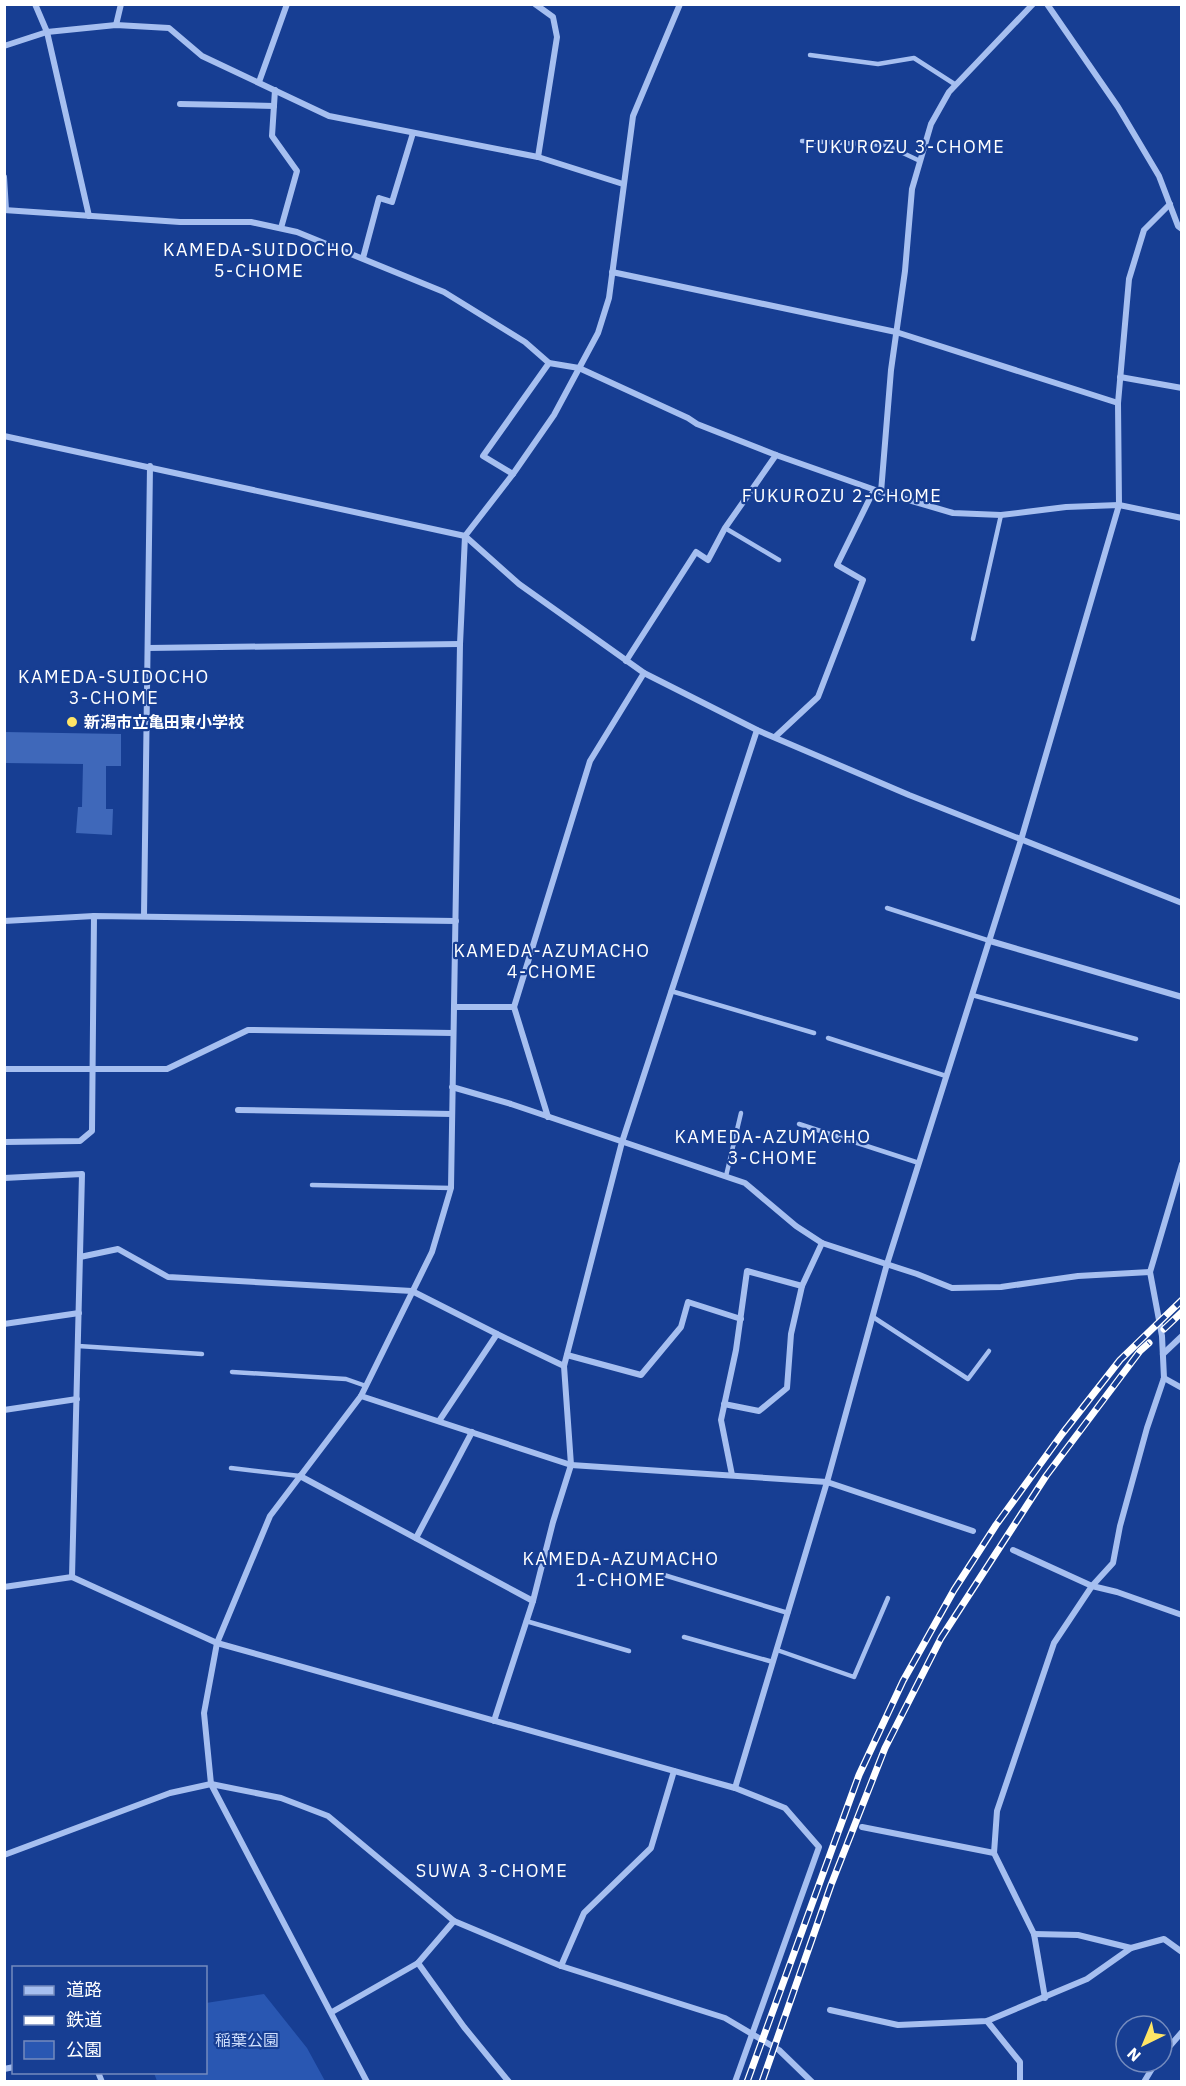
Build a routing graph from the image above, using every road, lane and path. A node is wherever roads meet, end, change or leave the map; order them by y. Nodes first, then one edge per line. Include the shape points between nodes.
1 (35, 4) edge
2 (121, 4) edge
3 (286, 4) edge
4 (535, 4) edge
5 (680, 4) edge
6 (1033, 4) edge
7 (1047, 4) edge
8 (116, 25) junction
9 (47, 33) junction
10 (4, 46) edge
11 (810, 55) dead end
12 (259, 82) junction
13 (956, 84) junction
14 (275, 90) junction
15 (180, 104) dead end
16 (274, 106) junction
17 (413, 133) junction
18 (802, 141) dead end
19 (538, 157) junction
20 (920, 161) junction
21 (4, 177) edge
22 (623, 184) junction
23 (1170, 204) junction
24 (5, 210) edge
25 (89, 216) junction
26 (280, 228) junction
27 (1182, 229) edge
28 (363, 258) junction
29 (612, 272) junction
30 (896, 332) junction
31 (549, 363) junction
32 (579, 368) junction
33 (1120, 377) junction
34 (1182, 388) edge
35 (1118, 403) junction
36 (4, 436) edge
37 (776, 455) junction
38 (150, 466) junction
39 (513, 474) junction
40 (878, 491) junction
41 (1119, 505) junction
42 (1001, 515) junction
43 (1182, 518) edge
44 (725, 528) junction
45 (465, 536) junction
46 (779, 560) dead end
47 (973, 639) dead end
48 (460, 644) junction
49 (148, 648) junction
50 (626, 661) junction
51 (644, 673) junction
52 (757, 730) junction
53 (775, 737) junction
54 (1022, 840) junction
55 (1182, 903) edge
56 (887, 908) dead end
57 (94, 915) junction
58 (144, 916) junction
59 (4, 921) edge
60 (456, 921) junction
61 (990, 941) junction
62 (671, 991) junction
63 (972, 994) junction
64 (1182, 997) edge
65 (454, 1007) junction
66 (514, 1007) junction
67 (453, 1033) junction
68 (814, 1034) dead end
69 (828, 1038) dead end
70 (1136, 1039) dead end
71 (4, 1069) edge
72 (91, 1069) junction
73 (946, 1076) junction
74 (452, 1087) junction
75 (238, 1110) dead end
76 (741, 1113) dead end
77 (452, 1114) junction
78 (548, 1117) junction
79 (798, 1124) dead end
80 (4, 1142) edge
81 (622, 1142) junction
82 (919, 1163) junction
83 (1182, 1164) edge
84 (726, 1176) junction
85 (4, 1178) edge
86 (312, 1185) dead end
87 (451, 1188) junction
88 (822, 1243) junction
89 (80, 1257) junction
90 (887, 1264) junction
91 (1149, 1272) junction
92 (802, 1286) junction
93 (412, 1291) junction
94 (78, 1313) junction
95 (873, 1317) junction
96 (741, 1319) junction
97 (4, 1324) edge
98 (497, 1334) junction
99 (1182, 1336) edge
100 (78, 1346) junction
101 (989, 1351) dead end
102 (202, 1354) dead end
103 (1163, 1354) junction
104 (567, 1355) junction
105 (564, 1366) junction
106 (232, 1372) dead end
107 (1164, 1378) junction
108 (366, 1386) junction
109 (1182, 1388) edge
110 (362, 1396) junction
111 (77, 1399) junction
112 (724, 1404) junction
113 (4, 1410) edge
114 (439, 1421) junction
115 (472, 1432) junction
116 (571, 1465) junction
117 (231, 1468) dead end
118 (300, 1476) junction
119 (732, 1476) junction
120 (827, 1482) junction
121 (974, 1531) dead end
122 (416, 1538) junction
123 (1013, 1550) dead end
124 (664, 1575) dead end
125 (72, 1577) junction
126 (1092, 1586) junction
127 (4, 1587) edge
128 (888, 1598) dead end
129 (533, 1601) junction
130 (788, 1613) junction
131 (1182, 1615) edge
132 (526, 1621) junction
133 (684, 1637) dead end
134 (217, 1643) junction
135 (777, 1650) junction
136 (629, 1651) dead end
137 (773, 1662) junction
138 (494, 1721) junction
139 (674, 1771) junction
140 (211, 1784) junction
141 (735, 1788) junction
142 (862, 1827) dead end
143 (994, 1853) junction
144 (4, 1855) edge
145 (454, 1921) junction
146 (1034, 1934) junction
147 (1131, 1948) junction
148 (1182, 1952) edge
149 (418, 1963) junction
150 (561, 1965) junction
151 (1045, 1998) junction
152 (830, 2010) dead end
153 (332, 2012) junction
154 (987, 2021) junction
155 (752, 2034) junction
156 (367, 2082) edge
157 (509, 2082) edge
158 (735, 2082) edge
159 (812, 2082) edge
160 (1020, 2082) edge

1 - 9 street
2 - 8 street
3 - 12 street
4 - 19 street via 552,16 557,37
5 - 22 street via 633,116
6 - 13 street
7 - 23 street via 1118,107 1159,176
8 - 9 street
8 - 12 street via 169,28 202,56
9 - 10 street
9 - 25 street
11 - 13 lane via 878,64 914,58
12 - 14 street
13 - 20 street via 931,124
14 - 16 street
14 - 17 street via 329,116
15 - 16 street
16 - 26 street via 273,136 297,171
17 - 19 street
17 - 28 street via 392,202 379,198
18 - 20 lane via 886,145
19 - 22 street
20 - 30 street via 912,189
21 - 24 street
22 - 29 street
23 - 27 street
23 - 33 street via 1144,230 1129,279
24 - 25 street
25 - 26 street via 251,222
26 - 28 street
28 - 31 street via 444,292 525,342
29 - 30 street
29 - 32 street via 598,333
30 - 35 street
30 - 40 street
31 - 32 street
31 - 39 street via 483,456
32 - 37 street via 697,424
32 - 39 street via 554,415
33 - 34 street
33 - 35 street
35 - 41 street
36 - 38 street
37 - 40 street
37 - 44 street
38 - 45 street
38 - 49 street
39 - 45 street
40 - 42 street via 953,513
40 - 53 street via 837,565 863,580 818,697
41 - 42 street
41 - 43 street
41 - 54 street
42 - 47 lane
44 - 46 lane
44 - 50 street via 708,560 696,552
45 - 48 street
45 - 50 street via 519,584
48 - 49 street
48 - 60 street
49 - 58 street
50 - 51 street
51 - 52 street
51 - 66 street via 590,761
52 - 53 street
52 - 62 street
53 - 54 street
54 - 55 street
54 - 61 street
56 - 61 lane
57 - 58 street
57 - 59 street
57 - 72 street
58 - 60 street
60 - 65 street
61 - 63 street
61 - 64 street
62 - 68 lane
62 - 81 street
63 - 70 lane
63 - 73 street
65 - 66 street
65 - 67 street
66 - 78 street
67 - 72 street via 248,1030 167,1069
67 - 74 street
69 - 73 lane
71 - 72 street
72 - 80 street via 92,1131 80,1141
73 - 82 street
74 - 77 street
74 - 78 street
75 - 77 street
76 - 84 lane
77 - 87 street
78 - 81 street
79 - 82 lane
81 - 84 street
81 - 104 street
82 - 90 street
83 - 91 street
84 - 88 street via 745,1183
85 - 89 street via 82,1174
86 - 87 lane
87 - 93 street via 432,1251
88 - 90 street
88 - 92 street
89 - 93 street via 118,1249 168,1278
89 - 94 street
90 - 91 street via 952,1288
90 - 95 street
91 - 103 street
92 - 96 street via 747,1270
92 - 112 street via 791,1334 786,1388 759,1411
93 - 98 street
93 - 108 street
94 - 97 street
94 - 100 street
95 - 101 lane via 968,1379
95 - 120 street
96 - 104 street via 688,1302 681,1327 641,1376
96 - 112 street
98 - 105 street
98 - 114 street
99 - 103 street
100 - 102 lane
100 - 111 street
103 - 107 street
104 - 105 street
105 - 116 street
106 - 108 lane via 346,1379
107 - 109 street
107 - 126 street via 1147,1428 1113,1563
108 - 110 street
110 - 114 street
110 - 118 street
111 - 113 street
111 - 125 street
112 - 119 street via 721,1420
114 - 115 street
115 - 116 street
115 - 122 street
116 - 119 street
116 - 129 street
117 - 118 lane
118 - 122 street
118 - 134 street via 270,1516
119 - 120 street
120 - 121 street
120 - 130 street
122 - 129 street
123 - 126 street
124 - 130 lane
125 - 127 street
125 - 134 street
126 - 131 street
126 - 143 street via 1054,1643 997,1811
128 - 135 lane via 854,1677
129 - 132 street
130 - 135 street
132 - 136 lane
132 - 138 street
133 - 137 lane
134 - 138 street
134 - 140 street via 204,1713
135 - 137 street
137 - 141 street
138 - 139 street
139 - 141 street
139 - 150 street via 651,1848 584,1913
140 - 144 street via 170,1793
140 - 145 street via 281,1798 328,1816
140 - 153 street
141 - 155 street via 785,1808 819,1847
142 - 143 street
143 - 146 street
145 - 149 street
145 - 150 street
146 - 147 street via 1078,1935
146 - 151 street
147 - 148 street via 1164,1939
147 - 151 street via 1087,1979
149 - 153 street
149 - 157 street
150 - 155 street via 725,2018
151 - 154 street
152 - 154 street via 898,2025
153 - 156 street
154 - 160 street via 1020,2062
155 - 158 street
155 - 159 street via 779,2050

